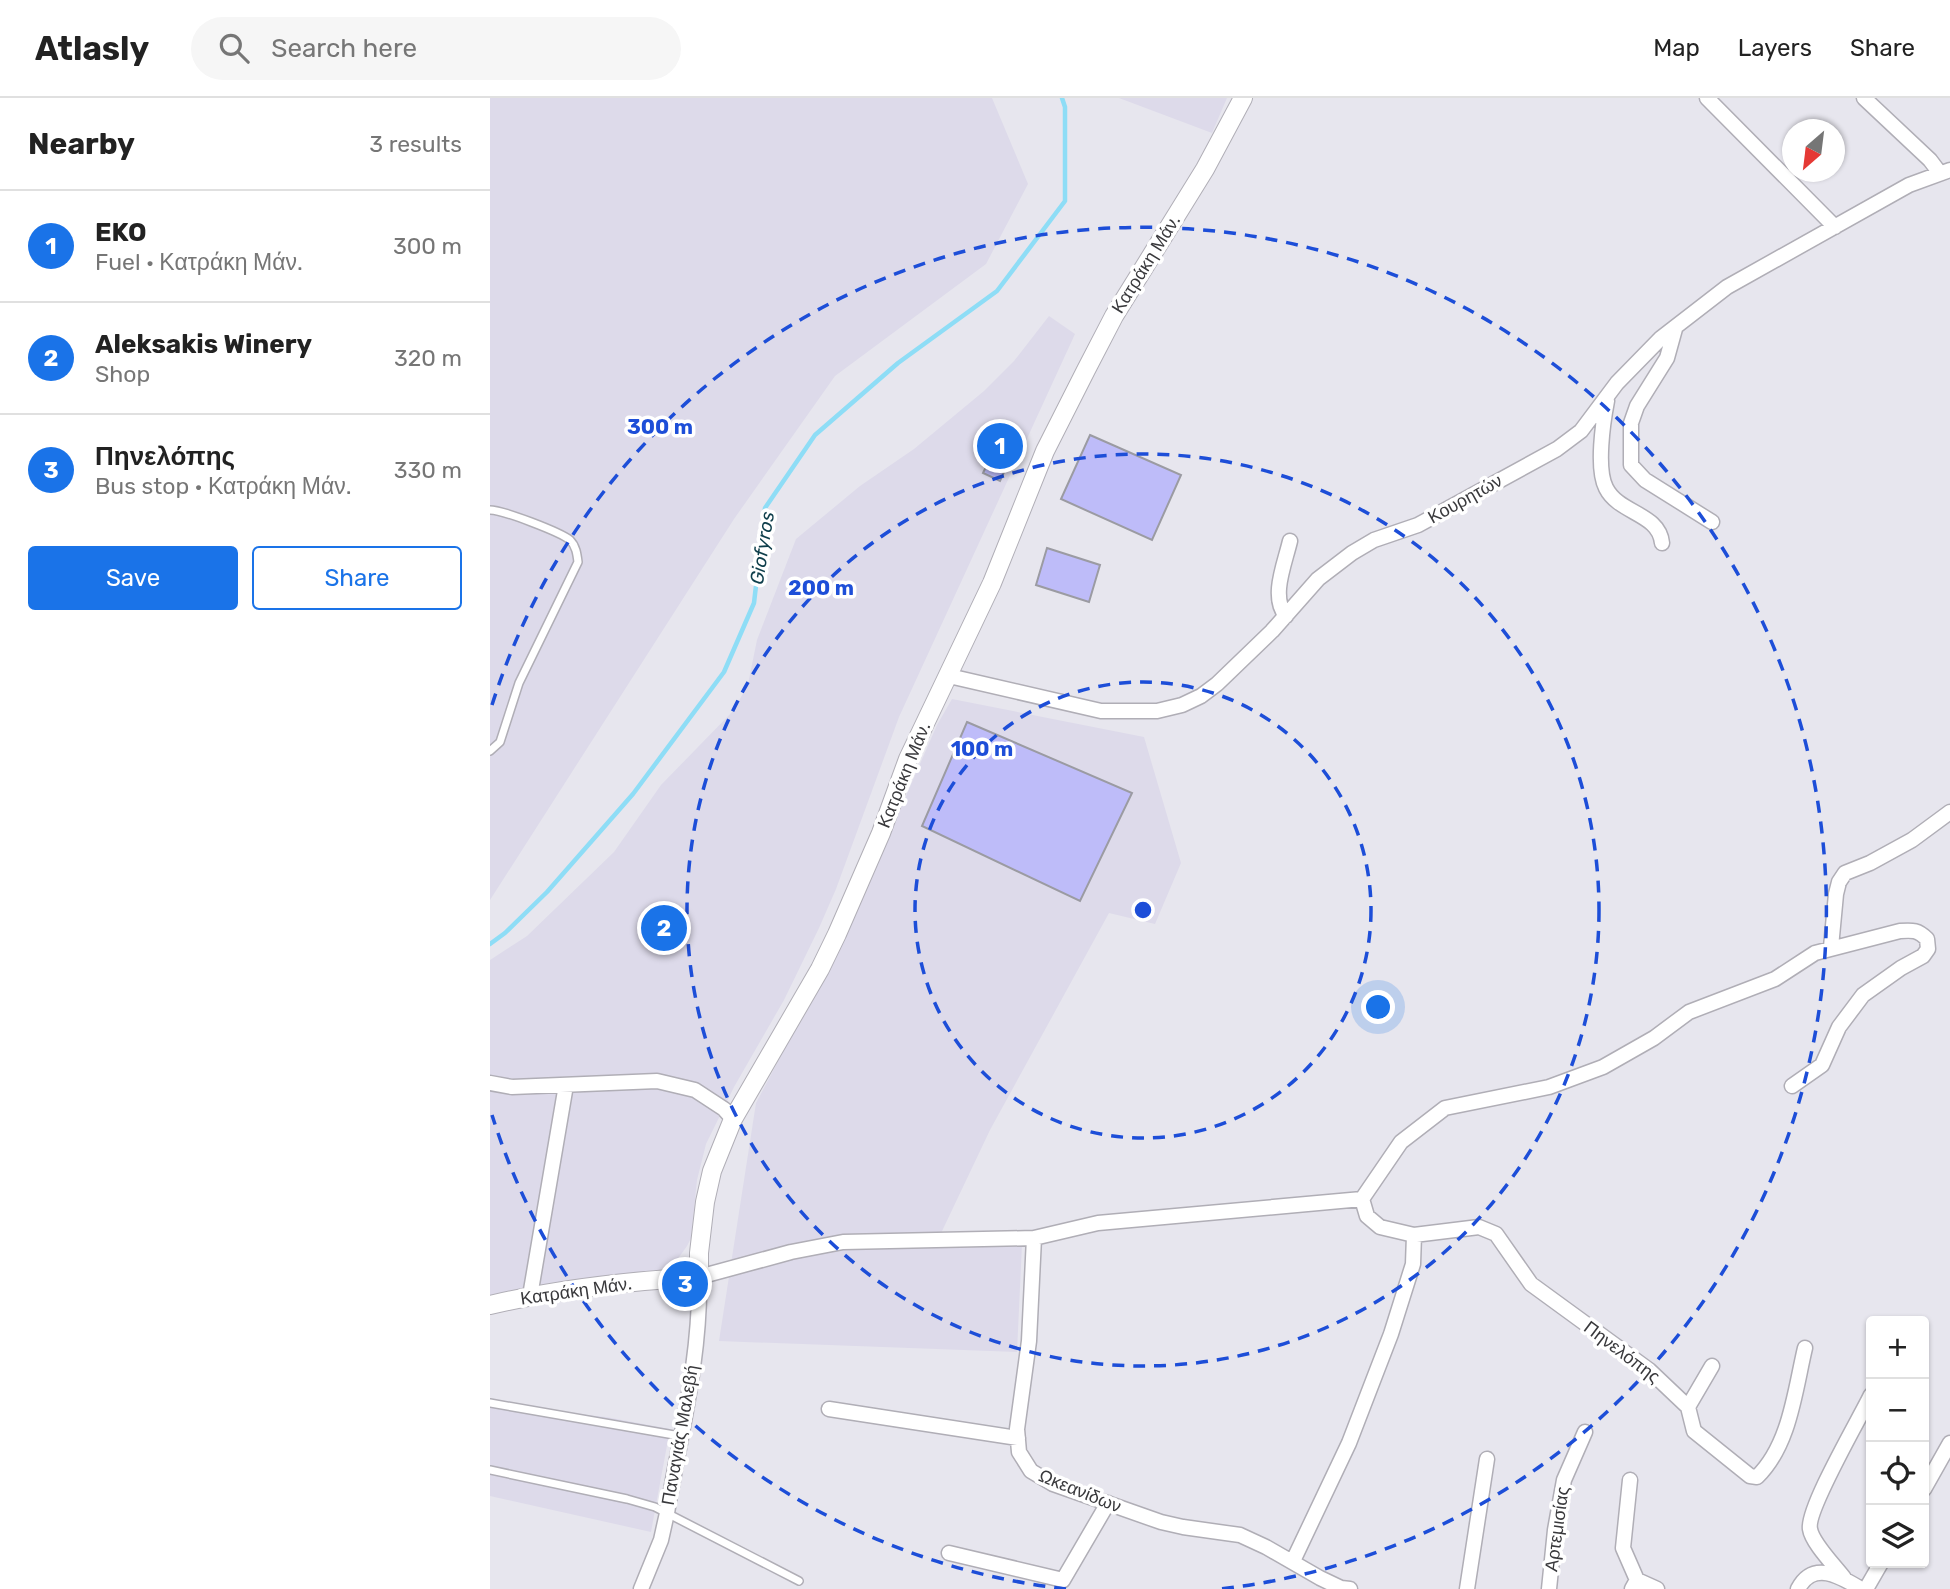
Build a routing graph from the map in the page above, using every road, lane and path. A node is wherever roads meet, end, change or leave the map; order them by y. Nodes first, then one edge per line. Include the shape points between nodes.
1 (1243, 98) edge
2 (1707, 98) edge
3 (1864, 98) edge
4 (1945, 171) edge
5 (1835, 227) junction
6 (1675, 329) junction
7 (1609, 393) junction
8 (490, 510) edge
9 (1712, 522) dead end
10 (1290, 541) dead end
11 (1662, 543) dead end
12 (1286, 616) junction
13 (949, 677) junction
14 (490, 751) edge
15 (1950, 812) edge
16 (1831, 947) junction
17 (490, 1083) edge
18 (566, 1085) junction
19 (1792, 1086) dead end
20 (733, 1119) junction
21 (1362, 1199) junction
22 (1414, 1235) junction
23 (1034, 1238) junction
24 (699, 1278) junction
25 (530, 1296) junction
26 (490, 1305) edge
27 (1805, 1348) dead end
28 (1712, 1366) dead end
29 (490, 1403) edge
30 (1866, 1405) edge
31 (1688, 1407) junction
32 (829, 1409) dead end
33 (1585, 1432) dead end
34 (680, 1436) junction
35 (1018, 1438) junction
36 (1950, 1443) edge
37 (1488, 1459) dead end
38 (490, 1470) edge
39 (1630, 1480) dead end
40 (1929, 1480) edge
41 (1108, 1503) junction
42 (667, 1513) junction
43 (948, 1553) dead end
44 (1293, 1561) junction
45 (1878, 1568) edge
46 (1844, 1578) junction
47 (799, 1581) dead end
48 (1634, 1584) edge
49 (641, 1589) edge
50 (1350, 1589) edge
51 (1467, 1589) edge
52 (1549, 1589) edge
53 (1657, 1589) edge
54 (1798, 1589) edge
55 (1861, 1589) edge
56 (1866, 1589) edge

1 - 13 street, Κατράκη Μάν. via 1086,370 1045,451
2 - 5 street
3 - 4 street
4 - 5 street, Κουρητών via 1909,185
5 - 6 street, Κουρητών via 1727,287
6 - 7 street, Κουρητών via 1653,345
6 - 9 street via 1667,358 1634,414 1631,465 1645,480
7 - 11 street via 1603,433 1604,485 1616,501 1655,526
7 - 12 street, Κουρητών via 1577,435 1418,525 1368,543 1318,579
8 - 14 lane via 569,539 578,562 519,683 500,742
10 - 12 street via 1279,592
12 - 13 street, Κουρητών via 1210,690 1165,710 1101,711
13 - 20 street, Κατράκη Μάν. via 908,759 826,958
15 - 16 street via 1912,840 1845,873 1836,894
16 - 19 street via 1913,929 1927,939 1928,949 1863,995 1839,1027 1822,1065
16 - 21 street via 1806,957 1775,979 1689,1012 1603,1067 1549,1087 1445,1108 1401,1142
17 - 18 street
18 - 20 street via 657,1081 695,1090
18 - 25 street
20 - 24 street, Κατράκη Μάν. via 705,1202
21 - 22 street, Πηνελόπης via 1367,1216 1380,1227
21 - 23 street via 1098,1223
22 - 31 street, Πηνελόπης via 1479,1227 1496,1234 1531,1284 1649,1370
22 - 44 street via 1413,1264 1391,1334 1349,1443
23 - 24 street via 843,1242
23 - 35 street, Ωκεανίδων
24 - 25 street, Κατράκη Μάν.
24 - 34 street, Παναγιάς Μαλεβή via 699,1314
25 - 26 street, Κατράκη Μάν.
27 - 31 street, Πηνελόπης via 1782,1436 1757,1477 1744,1472 1694,1431
28 - 31 street
29 - 34 lane
30 - 46 street via 1809,1526 1812,1537
32 - 35 street
33 - 52 street, Αρτεμισίας via 1564,1480
34 - 42 street, Παναγιάς Μαλεβή
35 - 41 street, Ωκεανίδων via 1019,1452 1031,1471 1053,1484
36 - 40 street
37 - 51 street
38 - 42 lane via 627,1499
39 - 48 street via 1623,1549
41 - 43 street via 1063,1580
41 - 44 street, Ωκεανίδων via 1183,1527 1240,1535
42 - 47 lane
42 - 49 street, Παναγιάς Μαλεβή
44 - 50 street, Ωκεανίδων
45 - 56 street
46 - 54 street via 1813,1573
46 - 55 street
48 - 53 street

